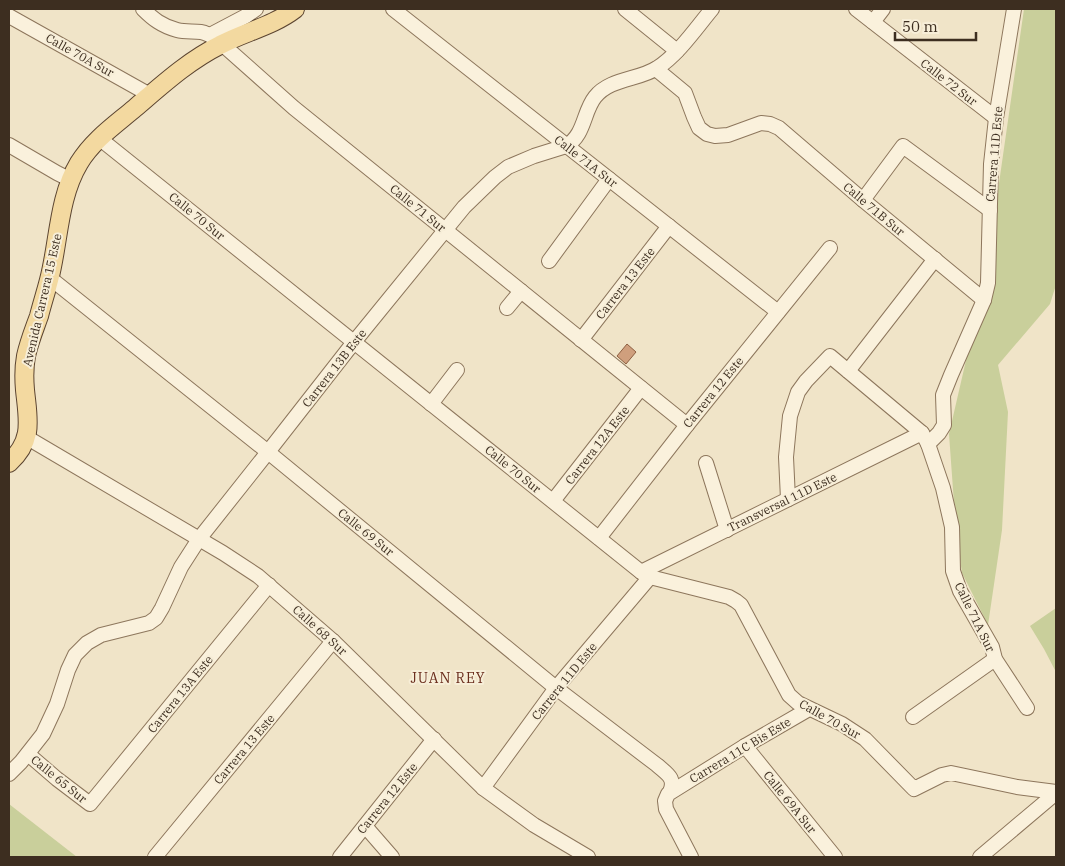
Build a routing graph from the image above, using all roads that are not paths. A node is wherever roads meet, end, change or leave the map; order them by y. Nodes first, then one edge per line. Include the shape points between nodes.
1 (143, 9) edge
2 (256, 9) edge
3 (295, 9) edge
4 (393, 9) edge
5 (625, 9) edge
6 (712, 9) edge
7 (856, 9) edge
8 (883, 9) edge
9 (1014, 9) edge
10 (9, 16) edge
11 (873, 22) junction
12 (216, 39) junction
13 (676, 51) junction
14 (656, 70) junction
15 (150, 95) junction
16 (996, 118) junction
17 (99, 138) junction
18 (9, 145) edge
19 (566, 146) junction
20 (609, 179) junction
21 (71, 180) junction
22 (863, 200) junction
23 (990, 210) junction
24 (669, 226) junction
25 (445, 230) junction
26 (830, 248) dead end
27 (935, 259) junction
28 (549, 261) dead end
29 (50, 278) junction
30 (521, 291) junction
31 (984, 300) junction
32 (507, 308) dead end
33 (778, 312) junction
34 (581, 340) junction
35 (354, 342) junction
36 (456, 370) dead end
37 (848, 371) junction
38 (641, 388) junction
39 (431, 404) junction
40 (687, 425) junction
41 (26, 437) junction
42 (925, 439) junction
43 (268, 452) junction
44 (9, 463) edge
45 (706, 463) dead end
46 (788, 499) junction
47 (553, 501) junction
48 (727, 530) junction
49 (599, 538) junction
50 (199, 539) junction
51 (646, 575) junction
52 (269, 585) junction
53 (333, 641) junction
54 (995, 659) junction
55 (556, 688) junction
56 (1027, 708) dead end
57 (809, 709) junction
58 (913, 717) dead end
59 (434, 740) junction
60 (745, 746) junction
61 (28, 754) junction
62 (9, 774) edge
63 (483, 788) junction
64 (670, 792) junction
65 (1056, 793) edge
66 (90, 804) joint
67 (365, 826) junction
68 (155, 857) edge
69 (340, 857) edge
70 (392, 857) edge
71 (588, 857) edge
72 (691, 857) edge
73 (835, 857) edge
74 (980, 857) edge

1 - 12 street via 166,26 202,32
2 - 12 street
3 - 12 main road, Avenida Carrera 15 Este via 279,18
4 - 19 street, Calle 71A Sur
5 - 13 street
6 - 13 street
7 - 11 street, Calle 72 Sur
8 - 11 street
9 - 16 street, Carrera 11D Este
10 - 15 street, Calle 70A Sur
11 - 16 street, Calle 72 Sur
12 - 15 main road, Avenida Carrera 15 Este via 209,50
12 - 25 street, Calle 71 Sur via 294,108
13 - 14 street
14 - 19 street via 604,88 592,102 577,138
14 - 22 street, Calle 71B Sur via 685,93 699,128 707,134 728,135 761,123 770,124 779,128
15 - 17 main road, Avenida Carrera 15 Este
16 - 23 street, Carrera 11D Este
17 - 21 main road, Avenida Carrera 15 Este
17 - 35 street, Calle 70 Sur
18 - 21 street
19 - 20 street, Calle 71A Sur
19 - 25 street, Carrera 13B Este via 508,167 464,207
20 - 24 street, Calle 71A Sur
20 - 28 street
21 - 29 main road, Avenida Carrera 15 Este
22 - 23 street via 903,146
22 - 27 street, Calle 71B Sur
23 - 31 street, Carrera 11D Este via 988,282
24 - 33 street, Calle 71A Sur
24 - 34 street, Carrera 13 Este
25 - 30 street, Calle 71 Sur
25 - 35 street, Carrera 13B Este
26 - 33 street, Carrera 12 Este
27 - 31 street, Calle 71B Sur
27 - 37 street
29 - 41 main road, Avenida Carrera 15 Este via 26,357 25,389 29,418
29 - 43 street, Calle 69 Sur
30 - 32 street
30 - 34 street, Calle 71 Sur
31 - 42 street, Carrera 11D Este via 943,395 944,425 939,433
33 - 40 street, Carrera 12 Este
34 - 38 street, Calle 71 Sur
35 - 39 street, Calle 70 Sur
35 - 43 street, Carrera 13B Este
36 - 39 street
37 - 42 street
37 - 46 street via 830,356 798,392 790,416 786,457
38 - 40 street, Calle 71 Sur
38 - 47 street, Carrera 12A Este
39 - 47 street, Calle 70 Sur
40 - 49 street, Carrera 12 Este
41 - 44 main road, Avenida Carrera 15 Este
41 - 50 street, Calle 68 Sur
42 - 46 street, Transversal 11D Este
42 - 54 street, Calle 71A Sur via 943,488 952,527 953,571
43 - 50 street, Carrera 13B Este
43 - 55 street, Calle 69 Sur
45 - 48 street
46 - 48 street, Transversal 11D Este
47 - 49 street, Calle 70 Sur
48 - 51 street, Transversal 11D Este
49 - 51 street, Calle 70 Sur
50 - 52 street, Calle 68 Sur via 244,565
50 - 61 street, Carrera 13B Este via 180,567 156,618 149,623 101,635 75,655 43,734
51 - 55 street, Carrera 11D Este
51 - 57 street, Calle 70 Sur via 729,597 741,605 789,695
52 - 53 street, Calle 68 Sur
52 - 66 street, Carrera 13A Este
53 - 59 street, Calle 68 Sur
53 - 68 street, Carrera 13 Este
54 - 56 street, Calle 71A Sur
54 - 58 street
55 - 63 street, Carrera 11D Este
55 - 64 street, Calle 69 Sur via 668,775 672,783
57 - 60 street, Carrera 11C Bis Este
57 - 65 street, Calle 70 Sur via 865,739 914,789 951,773
59 - 63 street, Calle 68 Sur
59 - 67 street, Carrera 12 Este
60 - 64 street, Carrera 11C Bis Este
60 - 73 street, Calle 69A Sur
61 - 62 street, Carrera 13B Este
61 - 66 street, Calle 65 Sur
63 - 71 street, Calle 68 Sur via 534,825
64 - 72 street, Calle 69 Sur via 666,808
65 - 74 street
67 - 69 street, Carrera 12 Este
67 - 70 street

